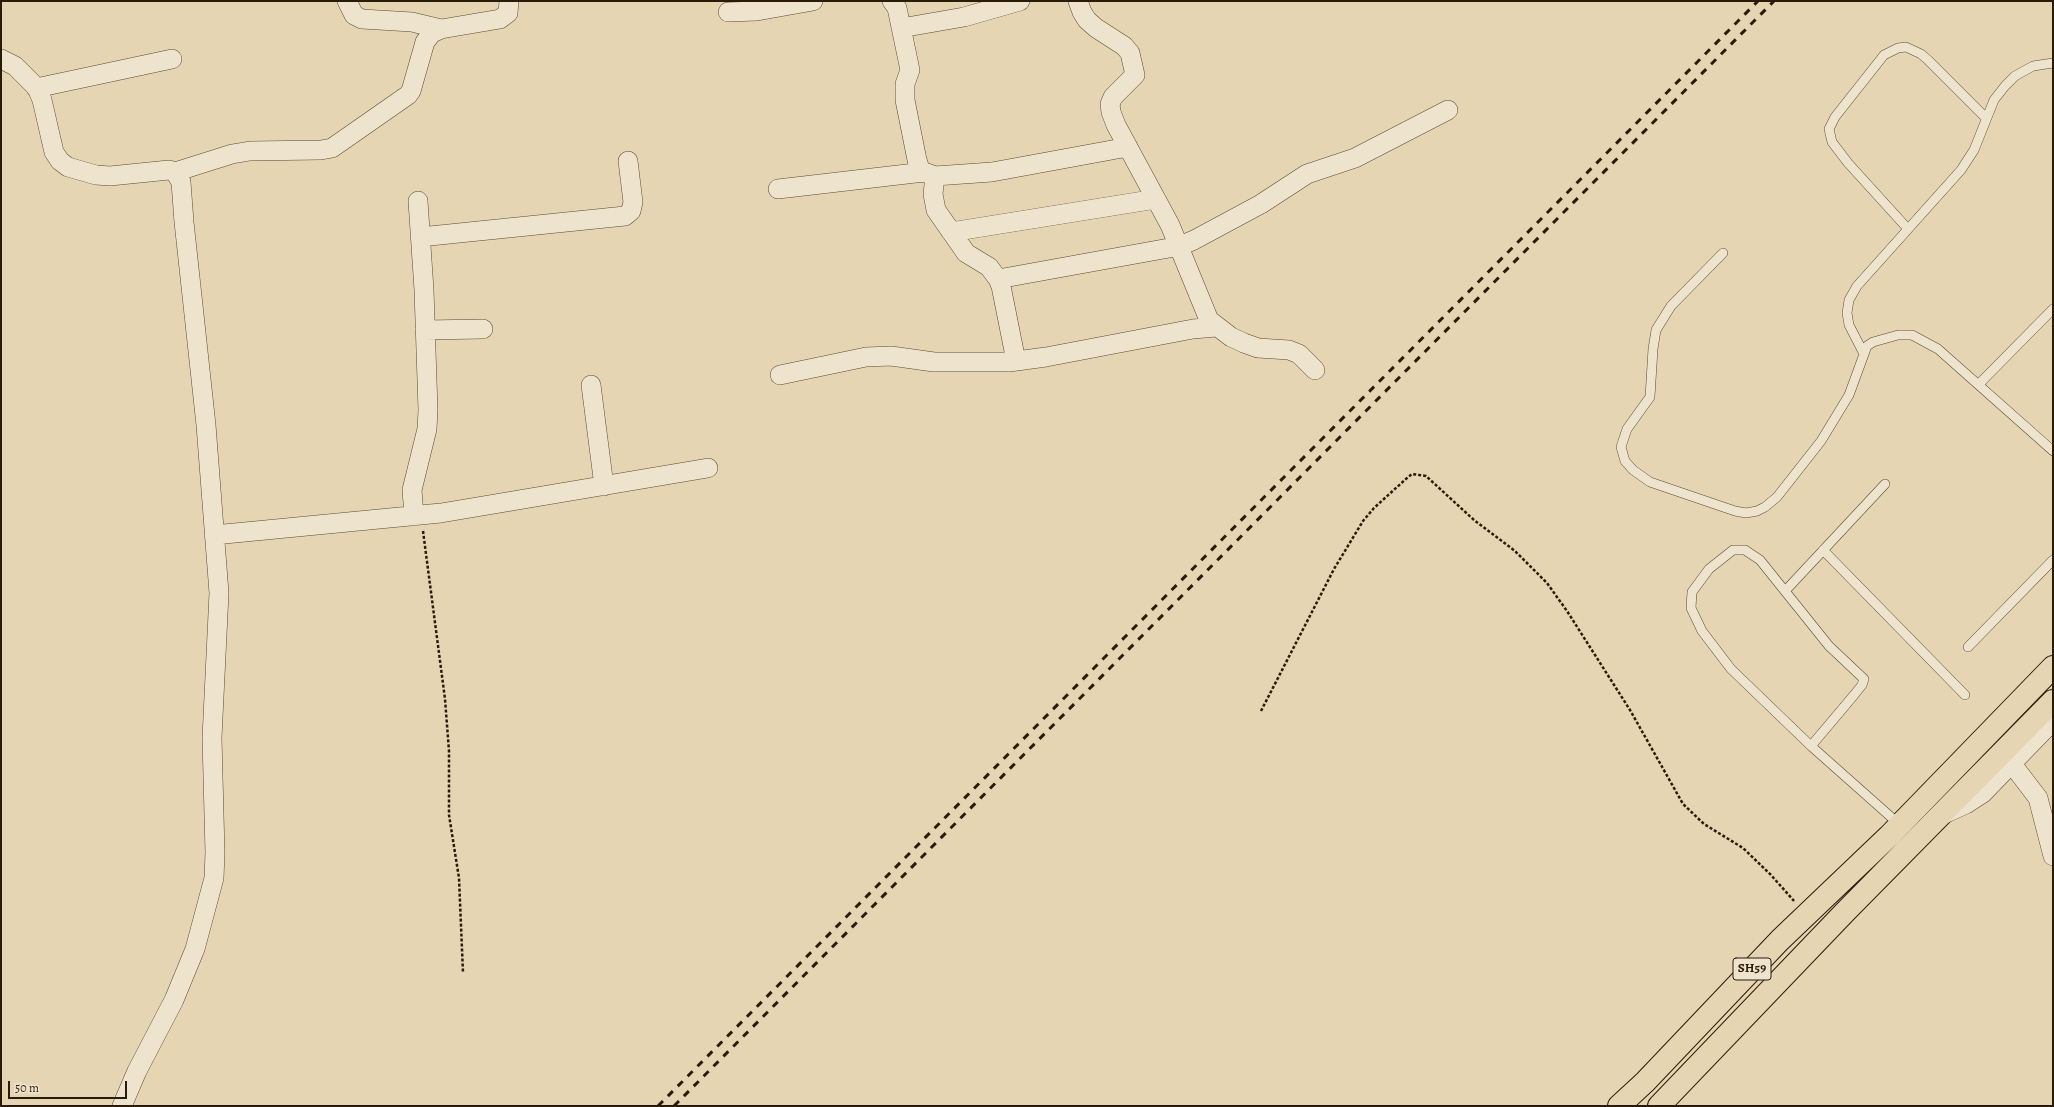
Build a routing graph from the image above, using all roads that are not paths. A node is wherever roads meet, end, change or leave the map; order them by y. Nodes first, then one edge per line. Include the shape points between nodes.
1 (347, 1) edge
2 (509, 1) edge
3 (814, 1) edge
4 (892, 1) edge
5 (1020, 1) edge
6 (1078, 1) edge
7 (958, 10) edge
8 (728, 12) dead end
9 (901, 28) junction
10 (441, 29) junction
11 (1, 59) edge
12 (172, 59) dead end
13 (2053, 63) edge
14 (36, 88) junction
15 (1448, 110) dead end
16 (1986, 118) junction
17 (1128, 147) junction
18 (628, 161) dead end
19 (175, 172) junction
20 (929, 174) junction
21 (778, 189) dead end
22 (1156, 198) junction
23 (418, 202) dead end
24 (1908, 228) junction
25 (951, 232) junction
26 (420, 237) junction
27 (1180, 246) junction
28 (1722, 253) dead end
29 (998, 279) junction
30 (2053, 309) edge
31 (1216, 327) junction
32 (483, 329) dead end
33 (425, 330) junction
34 (1863, 352) junction
35 (1016, 361) junction
36 (1315, 370) dead end
37 (780, 375) dead end
38 (1979, 384) junction
39 (591, 385) dead end
40 (2053, 451) edge
41 (708, 468) dead end
42 (1885, 484) dead end
43 (604, 486) junction
44 (418, 515) junction
45 (214, 535) junction
46 (1823, 550) junction
47 (2053, 560) edge
48 (1786, 590) junction
49 (1968, 647) dead end
50 (2053, 667) edge
51 (1965, 695) dead end
52 (2053, 701) edge
53 (2053, 721) edge
54 (1811, 746) junction
55 (2012, 764) junction
56 (1939, 816) junction
57 (1900, 825) junction
58 (2053, 856) edge
59 (122, 1106) edge
60 (1619, 1106) edge
61 (1659, 1106) edge

1 - 10 street via 354,15 362,19 412,22
2 - 10 street via 508,13 500,20
3 - 8 street via 764,10
4 - 9 street
5 - 7 street
6 - 17 street via 1087,20 1124,46 1132,57 1135,76 1113,96 1110,104 1116,125
7 - 9 street
9 - 20 street via 910,70 905,84 905,100 917,160 920,169
10 - 19 street via 428,37 408,95 340,144 321,150 250,151 232,154
11 - 14 street via 15,66
12 - 14 street
13 - 16 lane via 2033,66 2015,76 1994,100
14 - 19 street via 42,100 56,158 68,167 110,176 162,170
15 - 27 street via 1360,155 1307,174 1261,204
16 - 24 lane via 1974,150 1961,170
16 - 24 lane via 1928,60 1906,47 1884,55 1835,116 1829,129 1832,142
17 - 20 street via 992,172
17 - 22 street
18 - 26 street via 632,208 625,216
19 - 45 street via 181,182 206,425
20 - 21 street
20 - 25 street via 936,210
22 - 25 street
22 - 27 street
23 - 26 street
24 - 34 lane via 1857,286 1849,300 1846,313
25 - 29 street via 966,253 989,267
26 - 33 street
27 - 29 street
27 - 31 street via 1205,313
28 - 34 lane via 1671,306 1656,330 1650,397 1627,429 1621,447 1625,461 1650,482 1734,511 1757,511 1777,496 1821,441 1849,395
29 - 35 street
30 - 38 lane
31 - 35 street via 1186,330
31 - 36 street via 1231,337 1258,348 1290,350 1299,354
32 - 33 street
33 - 44 street via 427,423 412,490
34 - 38 lane via 1873,342 1898,335 1912,335 1938,349
35 - 37 street via 948,363 891,356 866,357
38 - 40 lane
39 - 43 street
41 - 43 street
42 - 46 lane
43 - 44 street
44 - 45 street
45 - 59 street via 218,593 212,738 214,878 195,948 174,1000
46 - 48 lane
46 - 51 lane
47 - 49 lane
48 - 54 lane via 1829,646 1864,680
48 - 54 lane via 1752,552 1739,549 1726,555 1699,581 1692,592 1691,608 1702,631 1731,669
50 - 57 main road, SH59
52 - 56 main road, SH59
53 - 55 street
54 - 57 lane
55 - 56 street via 1978,796
55 - 58 street via 2038,798
56 - 61 main road, SH59
57 - 60 main road, SH59 via 1806,915

